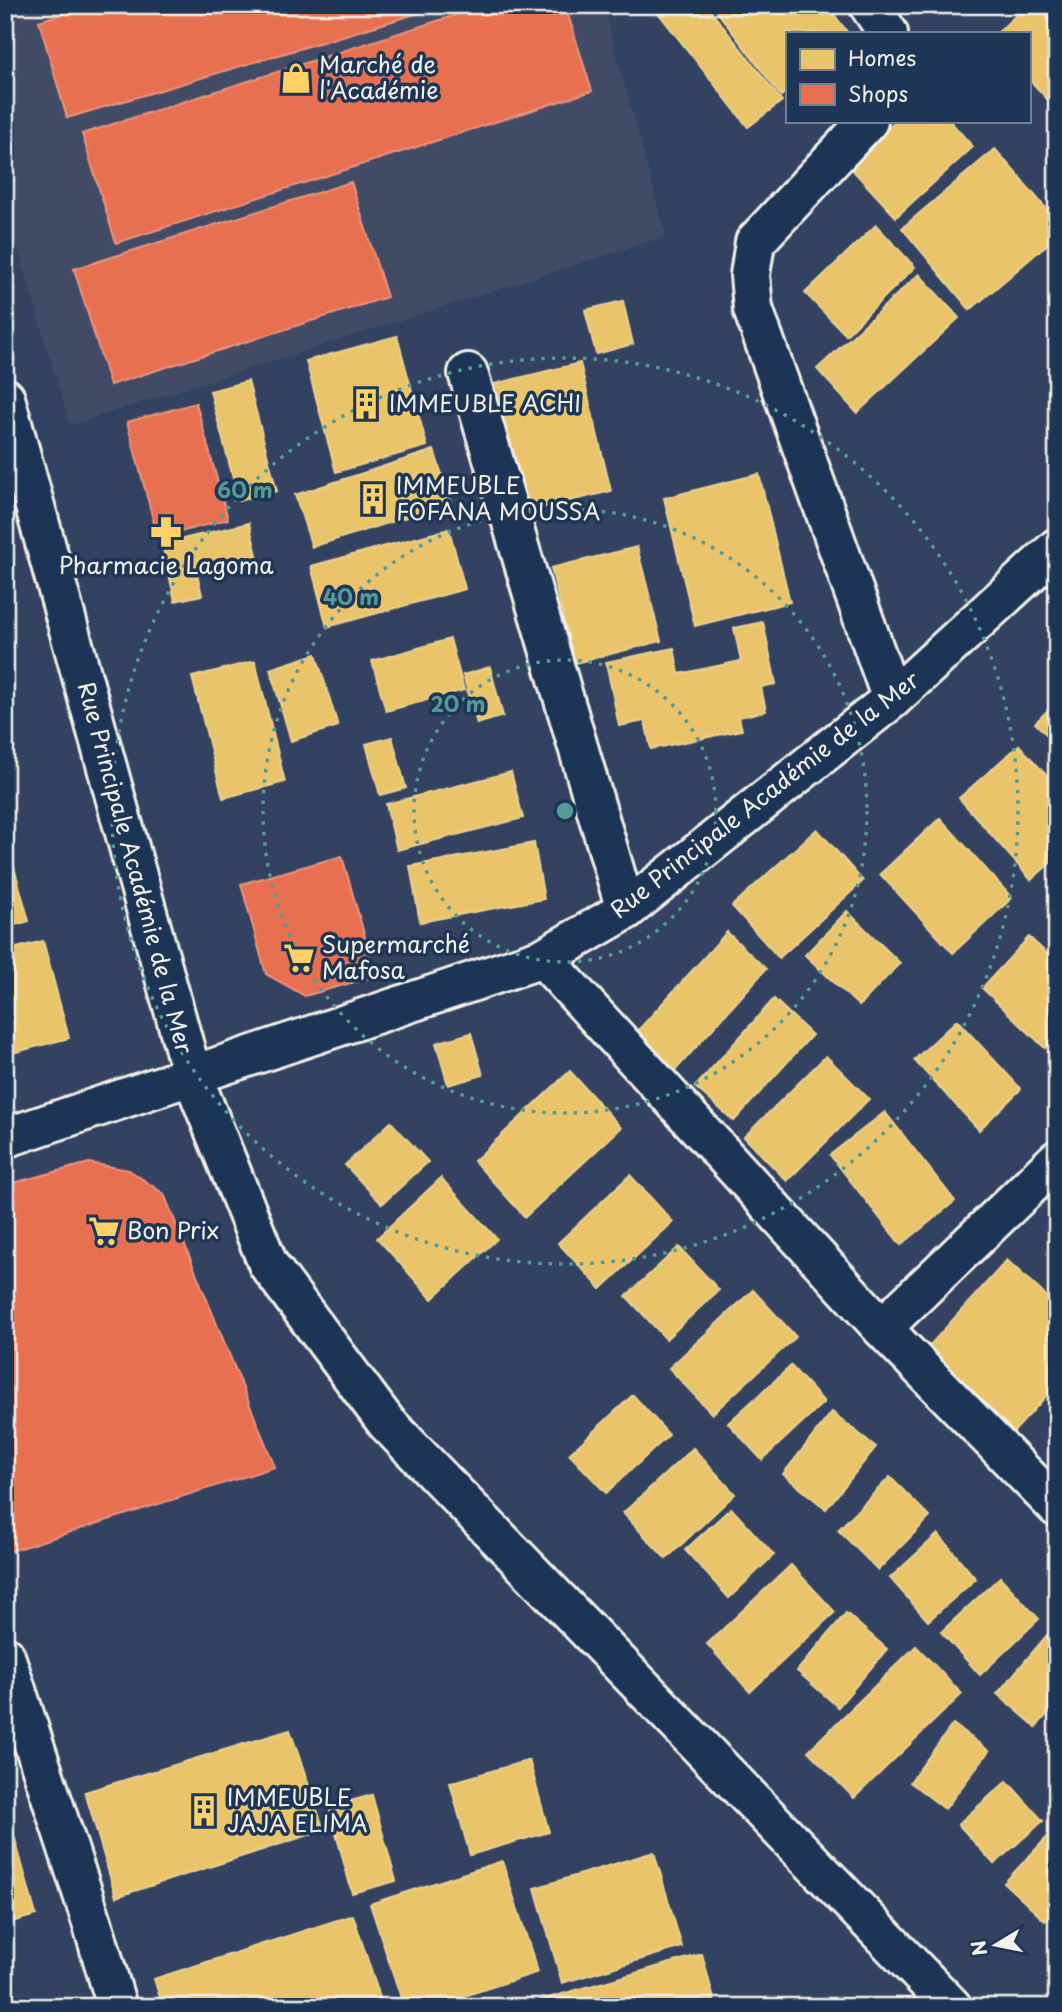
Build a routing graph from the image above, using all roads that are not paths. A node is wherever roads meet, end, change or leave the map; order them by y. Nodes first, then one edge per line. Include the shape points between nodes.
1 (869, 5) edge
2 (887, 32) edge
3 (867, 122) edge
4 (468, 373) dead end
5 (5, 398) edge
6 (1057, 548) edge
7 (892, 699) junction
8 (626, 910) junction
9 (543, 958) junction
10 (192, 1075) junction
11 (5, 1138) edge
12 (1057, 1160) edge
13 (882, 1328) junction
14 (1057, 1507) edge
15 (5, 1656) edge
16 (117, 2007) edge
17 (952, 2007) edge

1 - 2 street
3 - 7 street via 755,242 750,275 753,309
4 - 8 street
5 - 10 street, Rue Principale Académie de la Mer
6 - 7 street, Rue Principale Académie de la Mer
7 - 8 street, Rue Principale Académie de la Mer
8 - 9 street, Rue Principale Académie de la Mer
9 - 10 street, Rue Principale Académie de la Mer
9 - 13 street
10 - 11 street
10 - 17 street via 268,1264 386,1422
12 - 13 street
13 - 14 street
15 - 16 street

